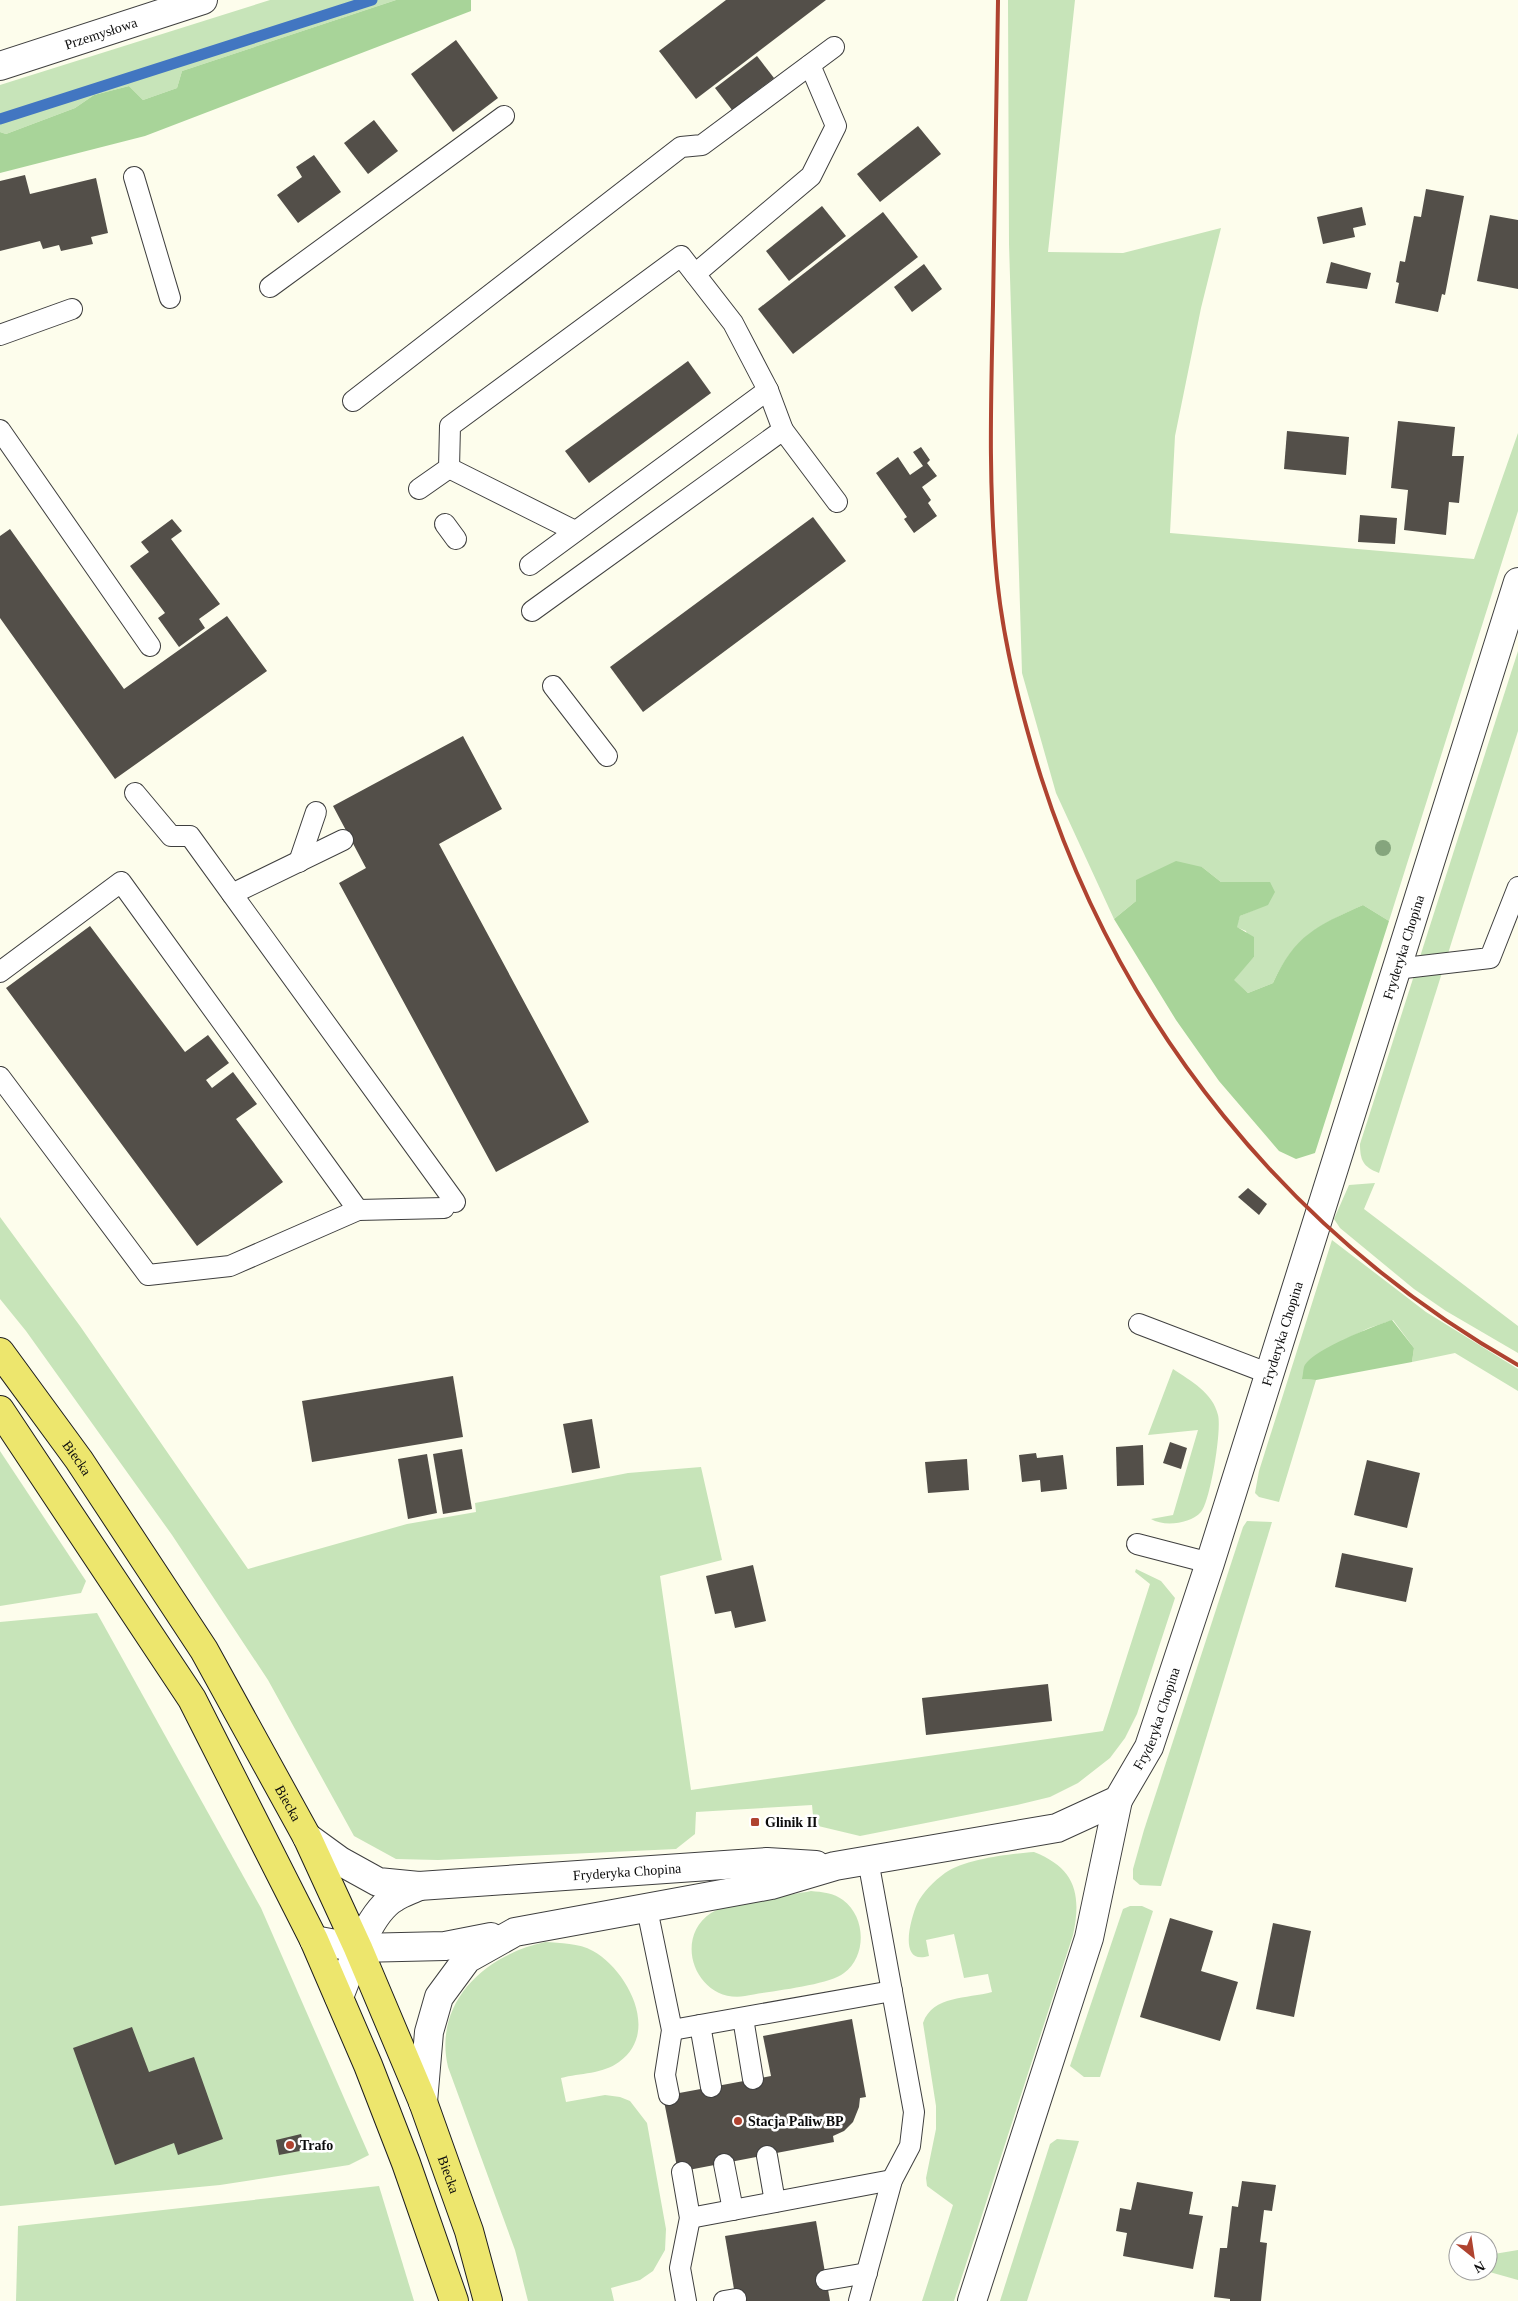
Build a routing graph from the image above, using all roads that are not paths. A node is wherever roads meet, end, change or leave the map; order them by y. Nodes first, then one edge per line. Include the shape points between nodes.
1 (203, 0) edge
2 (834, 47) dead end
3 (0, 66) edge
4 (810, 66) junction
5 (504, 116) dead end
6 (134, 177) dead end
7 (696, 274) junction
8 (270, 287) dead end
9 (170, 298) dead end
10 (72, 310) dead end
11 (0, 335) edge
12 (768, 390) junction
13 (353, 401) dead end
14 (0, 430) edge
15 (784, 430) junction
16 (449, 468) junction
17 (419, 489) dead end
18 (837, 502) dead end
19 (575, 531) junction
20 (530, 565) dead end
21 (1518, 582) edge
22 (532, 611) dead end
23 (150, 646) dead end
24 (553, 686) dead end
25 (607, 756) dead end
26 (135, 793) dead end
27 (316, 812) dead end
28 (343, 840) dead end
29 (299, 862) junction
30 (1518, 888) edge
31 (232, 894) junction
32 (1396, 969) junction
33 (0, 972) edge
34 (0, 1077) edge
35 (358, 1210) junction
36 (1138, 1324) dead end
37 (0, 1352) edge
38 (1270, 1374) junction
39 (0, 1410) edge
40 (1136, 1544) dead end
41 (1210, 1563) junction
42 (1118, 1800) junction
43 (306, 1837) junction
44 (868, 1860) junction
45 (835, 1866) junction
46 (419, 1886) junction
47 (647, 1908) junction
48 (515, 1932) junction
49 (314, 1940) junction
50 (358, 1948) junction
51 (892, 1991) junction
52 (339, 1997) junction
53 (743, 2018) junction
54 (700, 2025) junction
55 (672, 2030) junction
56 (753, 2079) dead end
57 (711, 2087) dead end
58 (669, 2095) dead end
59 (423, 2102) junction
60 (767, 2156) dead end
61 (724, 2164) dead end
62 (682, 2172) dead end
63 (892, 2180) junction
64 (775, 2202) junction
65 (733, 2210) junction
66 (690, 2218) junction
67 (866, 2273) junction
68 (826, 2280) dead end
69 (454, 2301) edge
70 (488, 2301) edge
71 (686, 2301) edge
72 (859, 2301) edge
73 (972, 2301) edge

1 - 3 street, Przemysłowa
2 - 4 lane
4 - 7 lane via 836,126 811,176
4 - 13 lane via 702,145 680,147
5 - 8 lane
6 - 9 lane
7 - 12 lane via 733,323
7 - 16 lane via 681,256 450,426
10 - 11 lane
12 - 15 lane
12 - 19 lane
14 - 23 lane
15 - 18 lane
15 - 22 lane
16 - 17 lane
16 - 19 lane
19 - 20 lane
21 - 32 street, Fryderyka Chopina
24 - 25 lane
26 - 31 lane via 171,836 190,836
27 - 29 lane
28 - 29 lane
29 - 31 lane
30 - 32 lane via 1490,958
31 - 35 lane via 449,1205
32 - 38 street, Fryderyka Chopina
33 - 35 lane via 121,882
34 - 35 lane via 148,1276 230,1266
36 - 38 lane
37 - 43 main road, Biecka via 79,1460 204,1650
38 - 41 street, Fryderyka Chopina
39 - 49 main road via 192,1699
40 - 41 lane
41 - 42 street, Fryderyka Chopina via 1149,1747
42 - 44 street, Fryderyka Chopina via 1057,1828
42 - 73 street via 1088,1938
43 - 46 street, Fryderyka Chopina via 378,1882
43 - 50 main road, Biecka
44 - 45 street, Fryderyka Chopina
44 - 51 lane
45 - 46 street, Fryderyka Chopina via 767,1862
45 - 47 street, Fryderyka Chopina via 772,1885
46 - 50 street, Fryderyka Chopina via 392,1898
47 - 48 street, Fryderyka Chopina
47 - 55 lane
48 - 50 street, Fryderyka Chopina via 445,1946
48 - 59 street, Fryderyka Chopina via 467,1959 439,1997 429,2032
49 - 50 street, Fryderyka Chopina
49 - 52 main road
50 - 52 street, Fryderyka Chopina
50 - 59 main road, Biecka
51 - 53 lane
51 - 63 lane via 914,2112 910,2146
52 - 69 main road via 406,2163
53 - 54 lane
53 - 56 lane
54 - 55 lane
54 - 57 lane
55 - 58 lane via 665,2075
59 - 70 main road, Biecka via 469,2231
60 - 64 lane
61 - 65 lane
62 - 66 lane
63 - 64 lane
63 - 67 lane
64 - 65 lane
65 - 66 lane
66 - 71 lane via 680,2268
67 - 68 lane
67 - 72 lane

